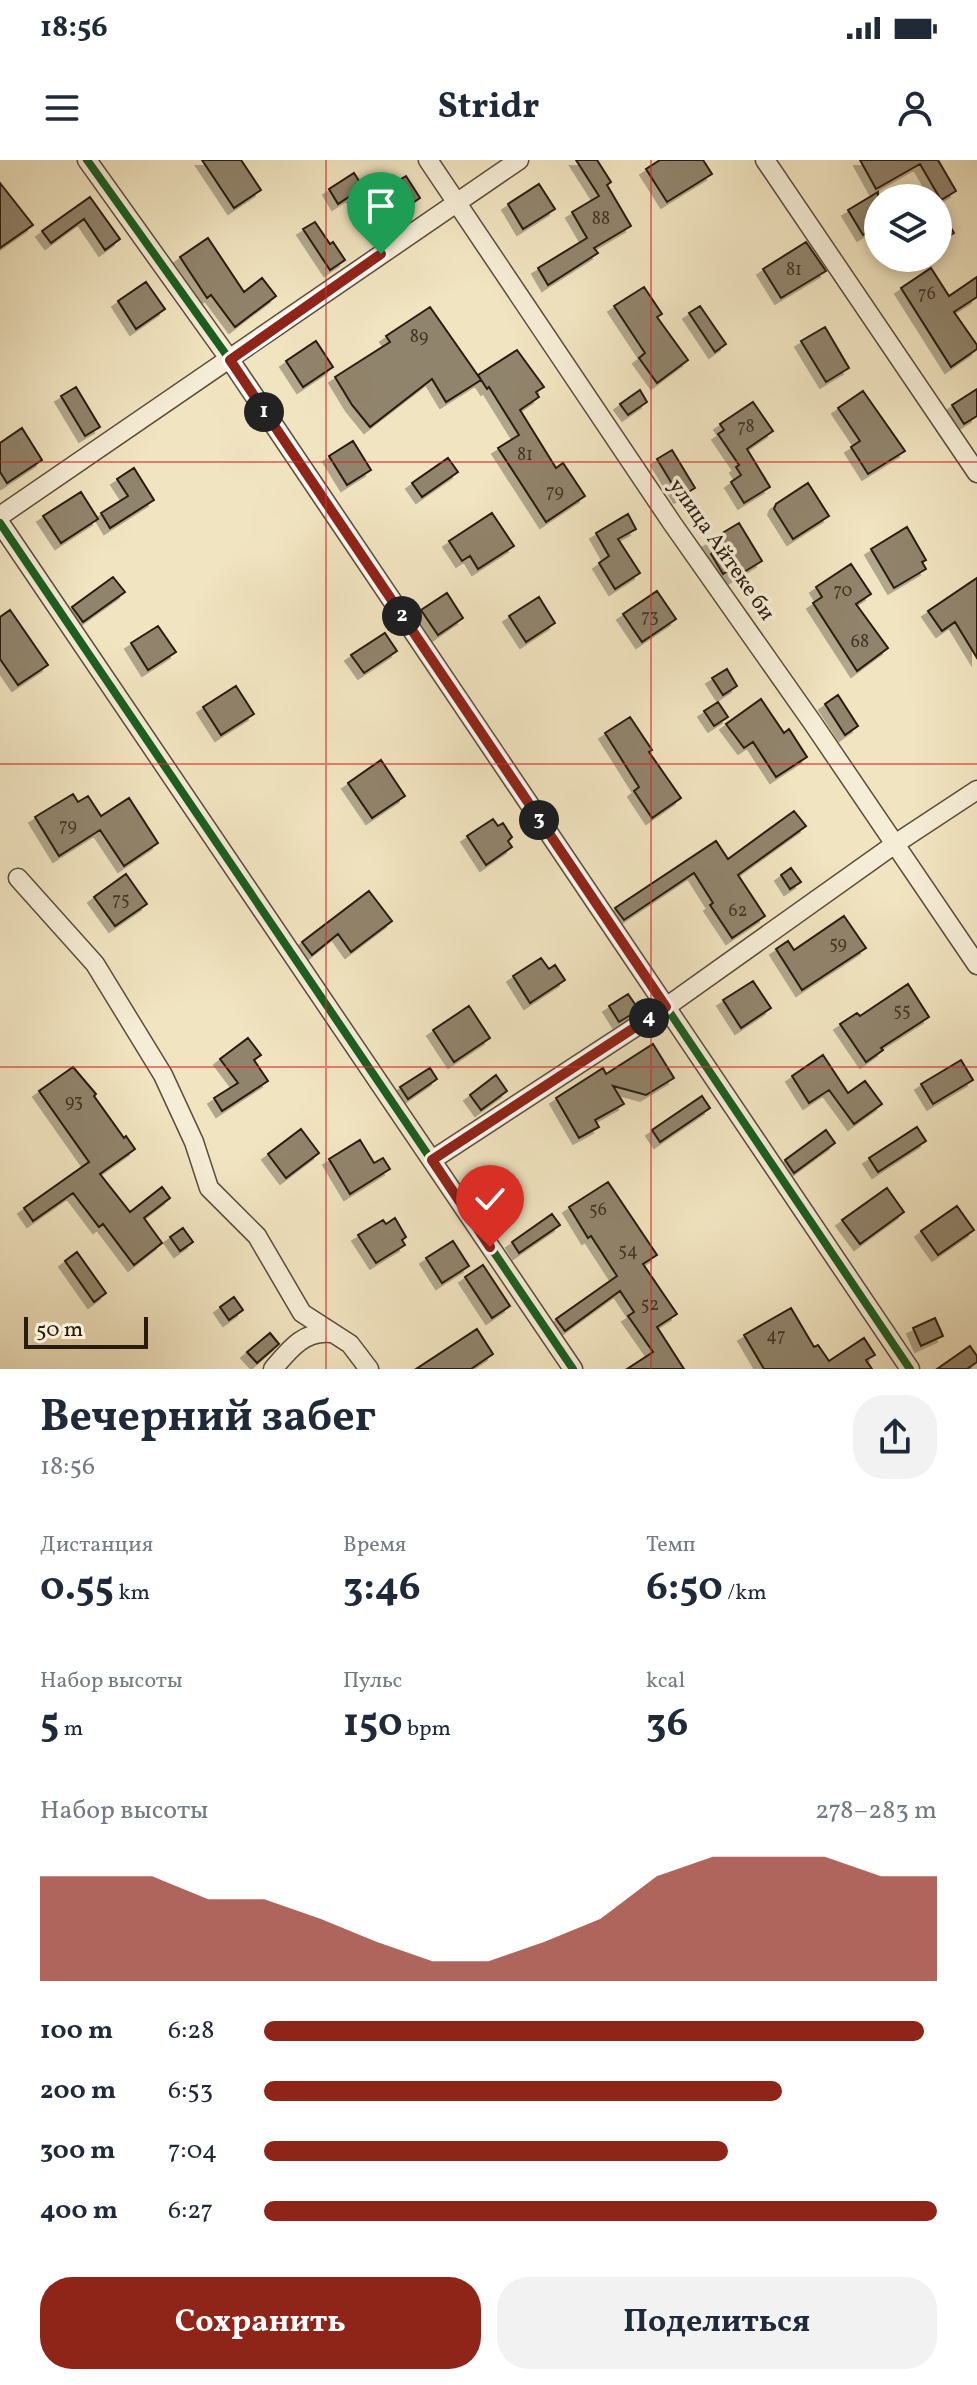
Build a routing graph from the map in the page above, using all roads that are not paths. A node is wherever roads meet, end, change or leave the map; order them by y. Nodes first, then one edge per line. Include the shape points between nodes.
1 (87, 160) edge
2 (428, 160) edge
3 (519, 160) edge
4 (765, 160) edge
5 (456, 201) junction
6 (230, 360) junction
7 (977, 473) edge
8 (0, 516) edge
9 (0, 523) edge
10 (977, 790) edge
11 (895, 844) junction
12 (18, 878) dead end
13 (977, 965) edge
14 (666, 1007) junction
15 (432, 1160) junction
16 (302, 1313) junction
17 (331, 1333) junction
18 (296, 1342) junction
19 (273, 1369) edge
20 (369, 1369) edge
21 (573, 1369) edge
22 (910, 1369) edge

1 - 6 street
2 - 5 street, улица Айтеке би
3 - 5 street
4 - 7 street
5 - 6 street
5 - 11 street, улица Айтеке би
6 - 8 street
6 - 14 street
9 - 15 street
10 - 11 street
11 - 13 street, улица Айтеке би
11 - 14 street
12 - 16 street via 95,964 163,1075 209,1188 257,1236
14 - 15 street
14 - 22 street
15 - 21 street
16 - 17 street
16 - 18 street
17 - 18 street
17 - 20 street via 350,1344
18 - 19 street

